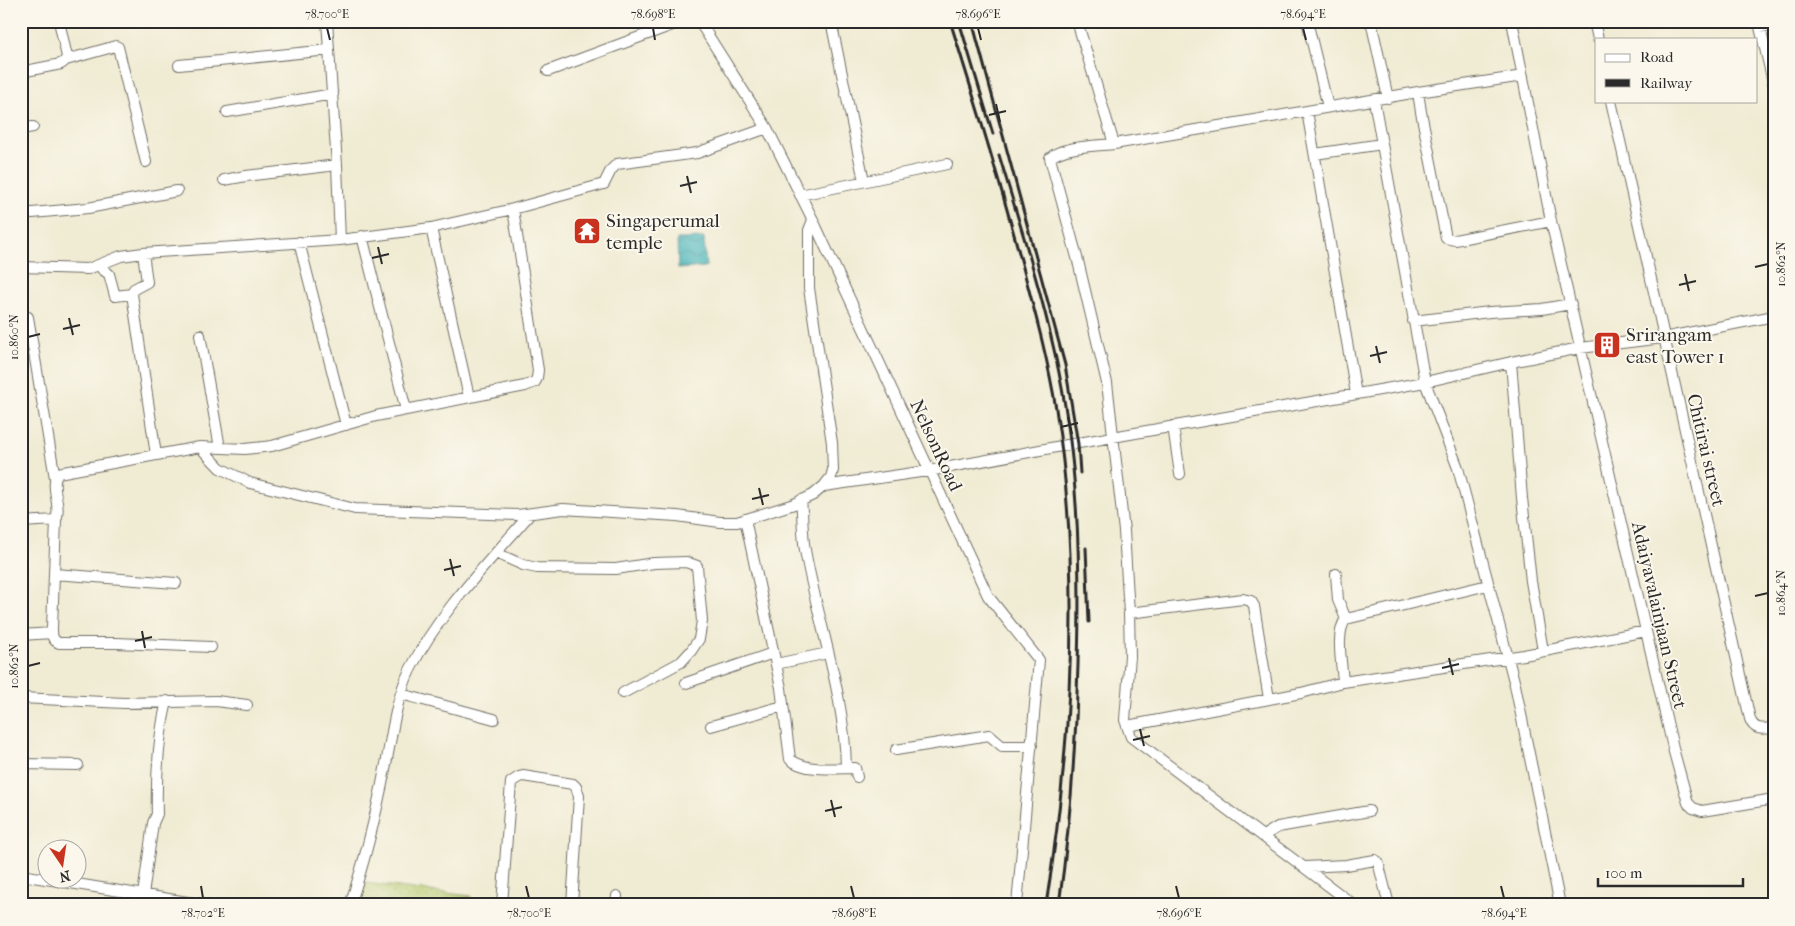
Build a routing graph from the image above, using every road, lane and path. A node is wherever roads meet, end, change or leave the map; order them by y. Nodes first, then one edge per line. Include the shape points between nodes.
1 (59, 21) edge
2 (327, 21) edge
3 (683, 21) edge
4 (699, 21) edge
5 (831, 21) edge
6 (1077, 21) edge
7 (1307, 21) edge
8 (1371, 21) edge
9 (1512, 21) edge
10 (1594, 21) edge
11 (1774, 25) edge
12 (1598, 38) edge
13 (329, 50) junction
14 (66, 60) junction
15 (179, 64) dead end
16 (548, 71) dead end
17 (21, 72) edge
18 (1523, 76) junction
19 (1774, 86) edge
20 (1418, 92) junction
21 (333, 94) junction
22 (1388, 98) junction
23 (1374, 100) junction
24 (1611, 102) edge
25 (1328, 107) junction
26 (1307, 111) junction
27 (227, 112) dead end
28 (33, 127) dead end
29 (767, 128) junction
30 (21, 129) edge
31 (1114, 144) junction
32 (1382, 144) junction
33 (1315, 154) junction
34 (146, 162) dead end
35 (947, 164) dead end
36 (337, 165) junction
37 (224, 180) dead end
38 (864, 181) junction
39 (177, 191) dead end
40 (800, 195) junction
41 (513, 209) junction
42 (21, 214) edge
43 (813, 220) junction
44 (1551, 221) junction
45 (431, 228) junction
46 (362, 236) junction
47 (340, 240) junction
48 (299, 242) junction
49 (143, 253) junction
50 (100, 265) junction
51 (21, 267) edge
52 (132, 294) junction
53 (1571, 304) junction
54 (1774, 316) edge
55 (28, 318) dead end
56 (1413, 320) junction
57 (200, 335) dead end
58 (1663, 338) junction
59 (1580, 348) junction
60 (1511, 362) junction
61 (1425, 382) junction
62 (1356, 394) junction
63 (469, 397) junction
64 (406, 410) junction
65 (346, 425) junction
66 (1174, 426) junction
67 (1113, 436) junction
68 (200, 447) junction
69 (220, 448) junction
70 (156, 455) junction
71 (930, 471) junction
72 (1180, 474) dead end
73 (55, 478) junction
74 (824, 486) junction
75 (801, 500) junction
76 (530, 514) junction
77 (56, 520) junction
78 (745, 520) junction
79 (21, 522) edge
80 (496, 554) junction
81 (54, 574) junction
82 (1336, 574) dead end
83 (176, 584) dead end
84 (1488, 585) junction
85 (1129, 614) junction
86 (1346, 619) junction
87 (1646, 631) junction
88 (52, 633) junction
89 (21, 635) edge
90 (211, 647) dead end
91 (1543, 651) junction
92 (773, 653) junction
93 (828, 653) junction
94 (1507, 658) junction
95 (776, 664) junction
96 (1343, 682) junction
97 (686, 683) dead end
98 (623, 693) dead end
99 (401, 694) junction
100 (21, 698) edge
101 (1269, 699) junction
102 (167, 701) junction
103 (247, 705) dead end
104 (783, 706) junction
105 (494, 719) dead end
106 (711, 726) dead end
107 (1127, 726) junction
108 (1774, 728) edge
109 (1032, 746) junction
110 (896, 750) dead end
111 (21, 764) edge
112 (78, 765) dead end
113 (846, 768) junction
114 (857, 777) dead end
115 (1774, 799) edge
116 (1369, 811) dead end
117 (1263, 836) junction
118 (1305, 867) junction
119 (21, 874) edge
120 (142, 895) junction
121 (206, 905) edge
122 (350, 905) edge
123 (502, 905) edge
124 (572, 905) edge
125 (1016, 905) edge
126 (1354, 905) edge
127 (1389, 905) edge
128 (1560, 905) edge

1 - 14 street
2 - 13 street
3 - 16 street
4 - 29 street, NelsonRoad
5 - 38 street
6 - 31 street
7 - 25 street
8 - 22 street
9 - 18 street, Adaiyavalainjaan Street
10 - 12 street
11 - 19 street via 1760,28
13 - 15 street
13 - 21 street
14 - 17 street via 61,64
14 - 34 street via 118,47
18 - 20 street
18 - 44 street, Adaiyavalainjaan Street
20 - 22 street
20 - 44 street via 1446,238 1454,240
21 - 27 street
21 - 36 street
22 - 23 street
23 - 25 street
23 - 32 street
24 - 58 street, Chitirai street
25 - 26 street
26 - 31 street
26 - 33 street
28 - 30 street
29 - 40 street, NelsonRoad
29 - 41 street via 697,153 618,164 604,184
31 - 67 street via 1065,151 1050,158 1107,383
32 - 33 street
32 - 56 street
33 - 62 street
35 - 38 street
36 - 37 street
36 - 47 street
38 - 40 street
39 - 42 street via 88,208
40 - 43 street, NelsonRoad
41 - 45 street
41 - 63 street via 537,378 533,384
43 - 71 street, NelsonRoad
43 - 74 street via 809,239 809,288 833,470
44 - 53 street, Adaiyavalainjaan Street
45 - 46 street
45 - 63 street
46 - 47 street
46 - 64 street
47 - 48 street
48 - 49 street
48 - 65 street
49 - 50 street via 121,256
49 - 52 street via 147,282 134,289
50 - 51 street via 78,270
50 - 52 street via 109,274 115,296
52 - 70 street
53 - 56 street
53 - 59 street, Adaiyavalainjaan Street
54 - 58 street
55 - 73 street
56 - 61 street
57 - 69 street
58 - 59 street
58 - 108 street, Chitirai street via 1750,722 1760,729
59 - 60 street
59 - 87 street, Adaiyavalainjaan Street
60 - 61 street
60 - 91 street via 1530,572
61 - 62 street
61 - 84 street via 1458,468
62 - 66 street
63 - 64 street
64 - 65 street
65 - 69 street via 272,446
66 - 67 street
66 - 72 street
67 - 71 street
67 - 85 street
68 - 69 street
68 - 70 street
68 - 76 street via 220,468 250,482 355,509
70 - 73 street via 60,472
71 - 74 street
71 - 109 street, NelsonRoad via 988,596 1040,660
73 - 77 street via 59,511
74 - 75 street
75 - 78 street
75 - 93 street via 805,549
76 - 78 street via 563,509 720,522
76 - 80 street
77 - 79 street
77 - 81 street
78 - 92 street
80 - 98 street via 537,568 616,569 686,562 697,566 702,622 699,639 681,662
80 - 99 street via 470,582 429,638
81 - 83 street
81 - 88 street
82 - 86 street via 1338,600
84 - 86 street
84 - 94 street
85 - 101 street via 1243,598 1249,600 1254,606
85 - 107 street
86 - 96 street via 1340,633
87 - 91 street
87 - 115 street, Adaiyavalainjaan Street via 1688,804 1704,811
88 - 89 street
88 - 90 street via 53,639 59,643
91 - 94 street
92 - 95 street
92 - 97 street
93 - 95 street
93 - 113 street via 846,738
94 - 96 street
94 - 128 street
95 - 104 street
96 - 101 street
99 - 105 street
99 - 122 street via 364,861
100 - 102 street via 124,703
101 - 107 street
102 - 103 street
102 - 120 street via 158,755 157,814
104 - 106 street
104 - 113 street via 790,759 809,768
107 - 117 street via 1131,737
109 - 110 street via 1002,746 989,736
109 - 125 street, NelsonRoad
111 - 112 street
113 - 114 street via 855,768
116 - 117 street via 1278,827
117 - 118 street
118 - 126 street
118 - 127 street via 1375,860
119 - 120 street
120 - 121 street
123 - 124 street via 511,782 523,776 573,784 580,796

